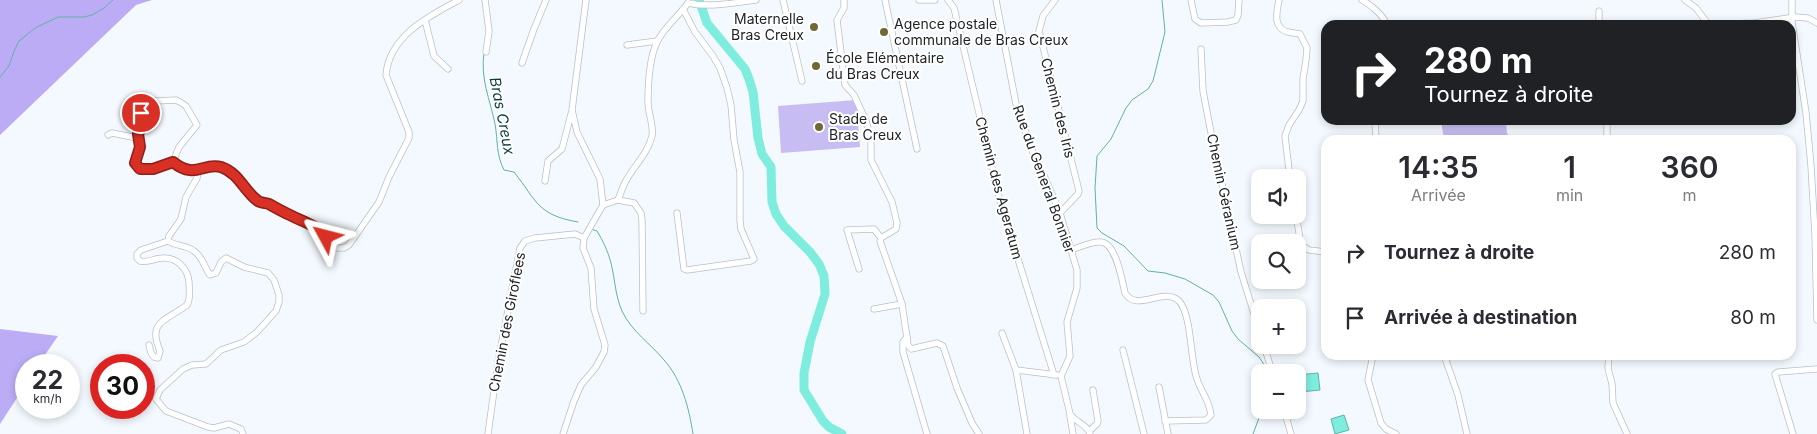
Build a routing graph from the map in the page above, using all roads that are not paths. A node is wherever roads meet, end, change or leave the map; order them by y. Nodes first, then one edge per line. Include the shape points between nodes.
1 (459, 0) edge
2 (485, 0) edge
3 (546, 0) edge
4 (586, 0) edge
5 (756, 0) edge
6 (783, 0) edge
7 (844, 0) edge
8 (885, 0) edge
9 (919, 0) edge
10 (935, 0) edge
11 (948, 0) edge
12 (996, 0) edge
13 (1055, 0) edge
14 (1191, 0) edge
15 (1239, 0) edge
16 (1279, 0) edge
17 (1362, 0) edge
18 (1686, 0) edge
19 (1792, 0) edge
20 (688, 2) edge
21 (683, 9) junction
22 (1599, 11) dead end
23 (1792, 17) junction
24 (425, 20) junction
25 (1385, 20) edge
26 (1600, 20) edge
27 (1702, 20) edge
28 (1773, 20) edge
29 (1792, 20) edge
30 (1817, 23) edge
31 (657, 41) junction
32 (1796, 44) edge
33 (628, 45) dead end
34 (1201, 48) dead end
35 (486, 52) dead end
36 (522, 63) dead end
37 (448, 69) dead end
38 (802, 81) dead end
39 (572, 110) junction
40 (138, 134) junction
41 (108, 135) dead end
42 (917, 149) dead end
43 (173, 162) junction
44 (1289, 169) edge
45 (198, 170) junction
46 (544, 181) dead end
47 (618, 200) junction
48 (603, 205) junction
49 (677, 213) dead end
50 (1060, 213) junction
51 (1298, 224) edge
52 (584, 238) junction
53 (881, 238) junction
54 (168, 241) junction
55 (1071, 250) junction
56 (1321, 251) edge
57 (859, 269) dead end
58 (902, 304) junction
59 (1251, 304) edge
60 (874, 309) dead end
61 (643, 311) dead end
62 (1817, 320) edge
63 (1002, 333) dead end
64 (907, 337) junction
65 (149, 345) dead end
66 (1123, 350) dead end
67 (1372, 360) edge
68 (1446, 360) edge
69 (1609, 360) edge
70 (1817, 369) edge
71 (1016, 370) junction
72 (1058, 375) junction
73 (1159, 387) dead end
74 (1094, 390) dead end
75 (1070, 414) junction
76 (1287, 419) edge
77 (1166, 420) junction
78 (1090, 432) edge
79 (243, 434) edge
80 (488, 434) edge
81 (563, 434) edge
82 (927, 434) edge
83 (979, 434) edge
84 (1027, 434) edge
85 (1073, 434) edge
86 (1144, 434) edge
87 (1168, 434) edge
88 (1291, 434) edge
89 (1396, 434) edge
90 (1467, 434) edge
91 (1627, 434) edge
92 (1794, 434) edge

1 - 24 street
2 - 35 street via 489,31
3 - 36 street
4 - 39 street
5 - 20 street via 708,5
6 - 38 street
7 - 53 street via 844,8 837,20 845,85 854,95 866,121 871,140 871,160 892,202 897,223 896,229
8 - 42 street
9 - 10 street
11 - 72 street, Chemin des Ageratum via 954,8 1000,201
12 - 50 street, Rue du General Bonnier via 1016,104 1035,158
13 - 50 street, Chemin des Iris via 1043,16 1039,31 1079,191
14 - 15 street via 1195,19 1201,23 1233,22 1238,15
16 - 44 street via 1278,25 1287,32 1300,34 1307,48 1302,101 1285,136
17 - 25 street
18 - 27 street via 1696,8
19 - 23 street
20 - 21 street
21 - 31 street
21 - 49 street via 720,68 727,88 740,172 741,229 754,259 684,269
22 - 26 street
23 - 28 street
23 - 29 street
23 - 30 street via 1808,18
24 - 37 street via 434,56
24 - 45 street via 408,32 386,66 388,83 409,132 407,144 379,202 344,248 340,249 313,225 258,200 236,176 220,167
31 - 33 street
31 - 47 street via 648,78 648,105 653,131 644,156 625,181
32 - 62 street via 1811,166
34 - 59 street, Chemin Géranium via 1203,91 1213,144
39 - 46 street via 562,149 548,160
39 - 48 street via 577,132 600,179
40 - 41 street
40 - 43 street via 140,147 135,163 140,169 153,169
40 - 43 street via 144,122 135,105 139,97 156,101 176,100 186,106 197,125 179,147
43 - 45 street via 186,169
45 - 54 street via 181,219
47 - 48 street
47 - 61 street via 634,203 642,217
48 - 52 street
50 - 55 street, Rue du General Bonnier
51 - 56 street via 1301,245
52 - 80 street, Chemin des Giroflees via 574,234 535,238 525,241 520,248
52 - 81 street via 583,248 591,268 594,309 605,345 601,359 581,385
53 - 57 street via 874,229 847,230
53 - 58 street via 880,244
54 - 65 street via 141,250 137,258 140,262 164,258 180,264 188,278 189,301 156,328 158,358 154,358
54 - 79 street via 195,252 210,275 215,274 226,258 268,273 277,286 279,306 257,332 244,342 221,350 206,364 183,368 156,399 166,411 212,428 235,425
55 - 72 street, Rue du General Bonnier via 1078,282 1067,322 1070,356
55 - 77 street via 1098,242 1106,243 1113,250 1128,298 1173,297 1183,308 1194,370 1211,415 1206,420
58 - 60 street
58 - 64 street
63 - 71 street
64 - 82 street via 903,342 903,352
64 - 83 street via 910,349 938,343 943,346 957,388
66 - 86 street
67 - 89 street via 1368,380 1381,423
68 - 90 street
69 - 91 street via 1613,403
70 - 92 street via 1775,374
71 - 72 street
71 - 84 street
72 - 75 street
73 - 77 street
74 - 78 street via 1098,420
75 - 78 street
75 - 85 street
76 - 88 street
77 - 87 street

